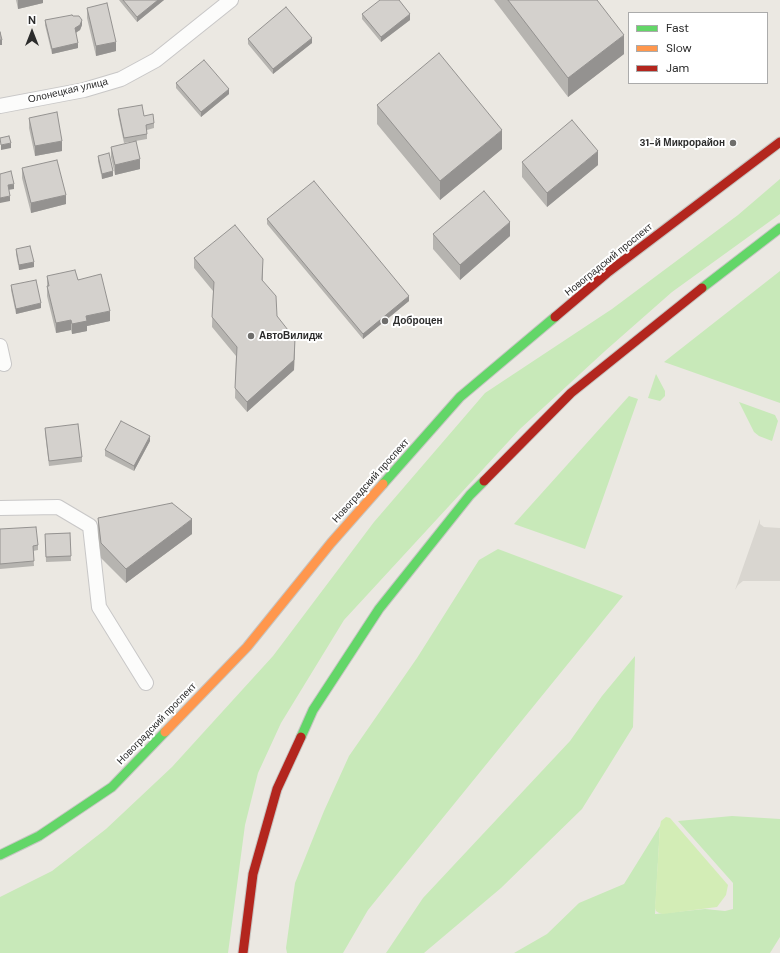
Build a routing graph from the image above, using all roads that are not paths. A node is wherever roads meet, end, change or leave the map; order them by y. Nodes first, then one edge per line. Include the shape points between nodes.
1 (231, 0) edge
2 (0, 106) edge
3 (780, 142) edge
4 (780, 228) edge
5 (0, 346) edge
6 (4, 364) dead end
7 (0, 508) edge
8 (146, 683) dead end
9 (0, 855) edge
10 (243, 953) edge

1 - 2 street, Олонецкая улица via 156,60 121,79 84,90
3 - 9 main road, Новоградский проспект via 607,273 460,397 331,543 247,647 112,787 39,836
4 - 10 main road via 571,393 470,495 379,609 313,710 277,789 253,874
5 - 6 street
7 - 8 street via 58,507 90,526 99,606

